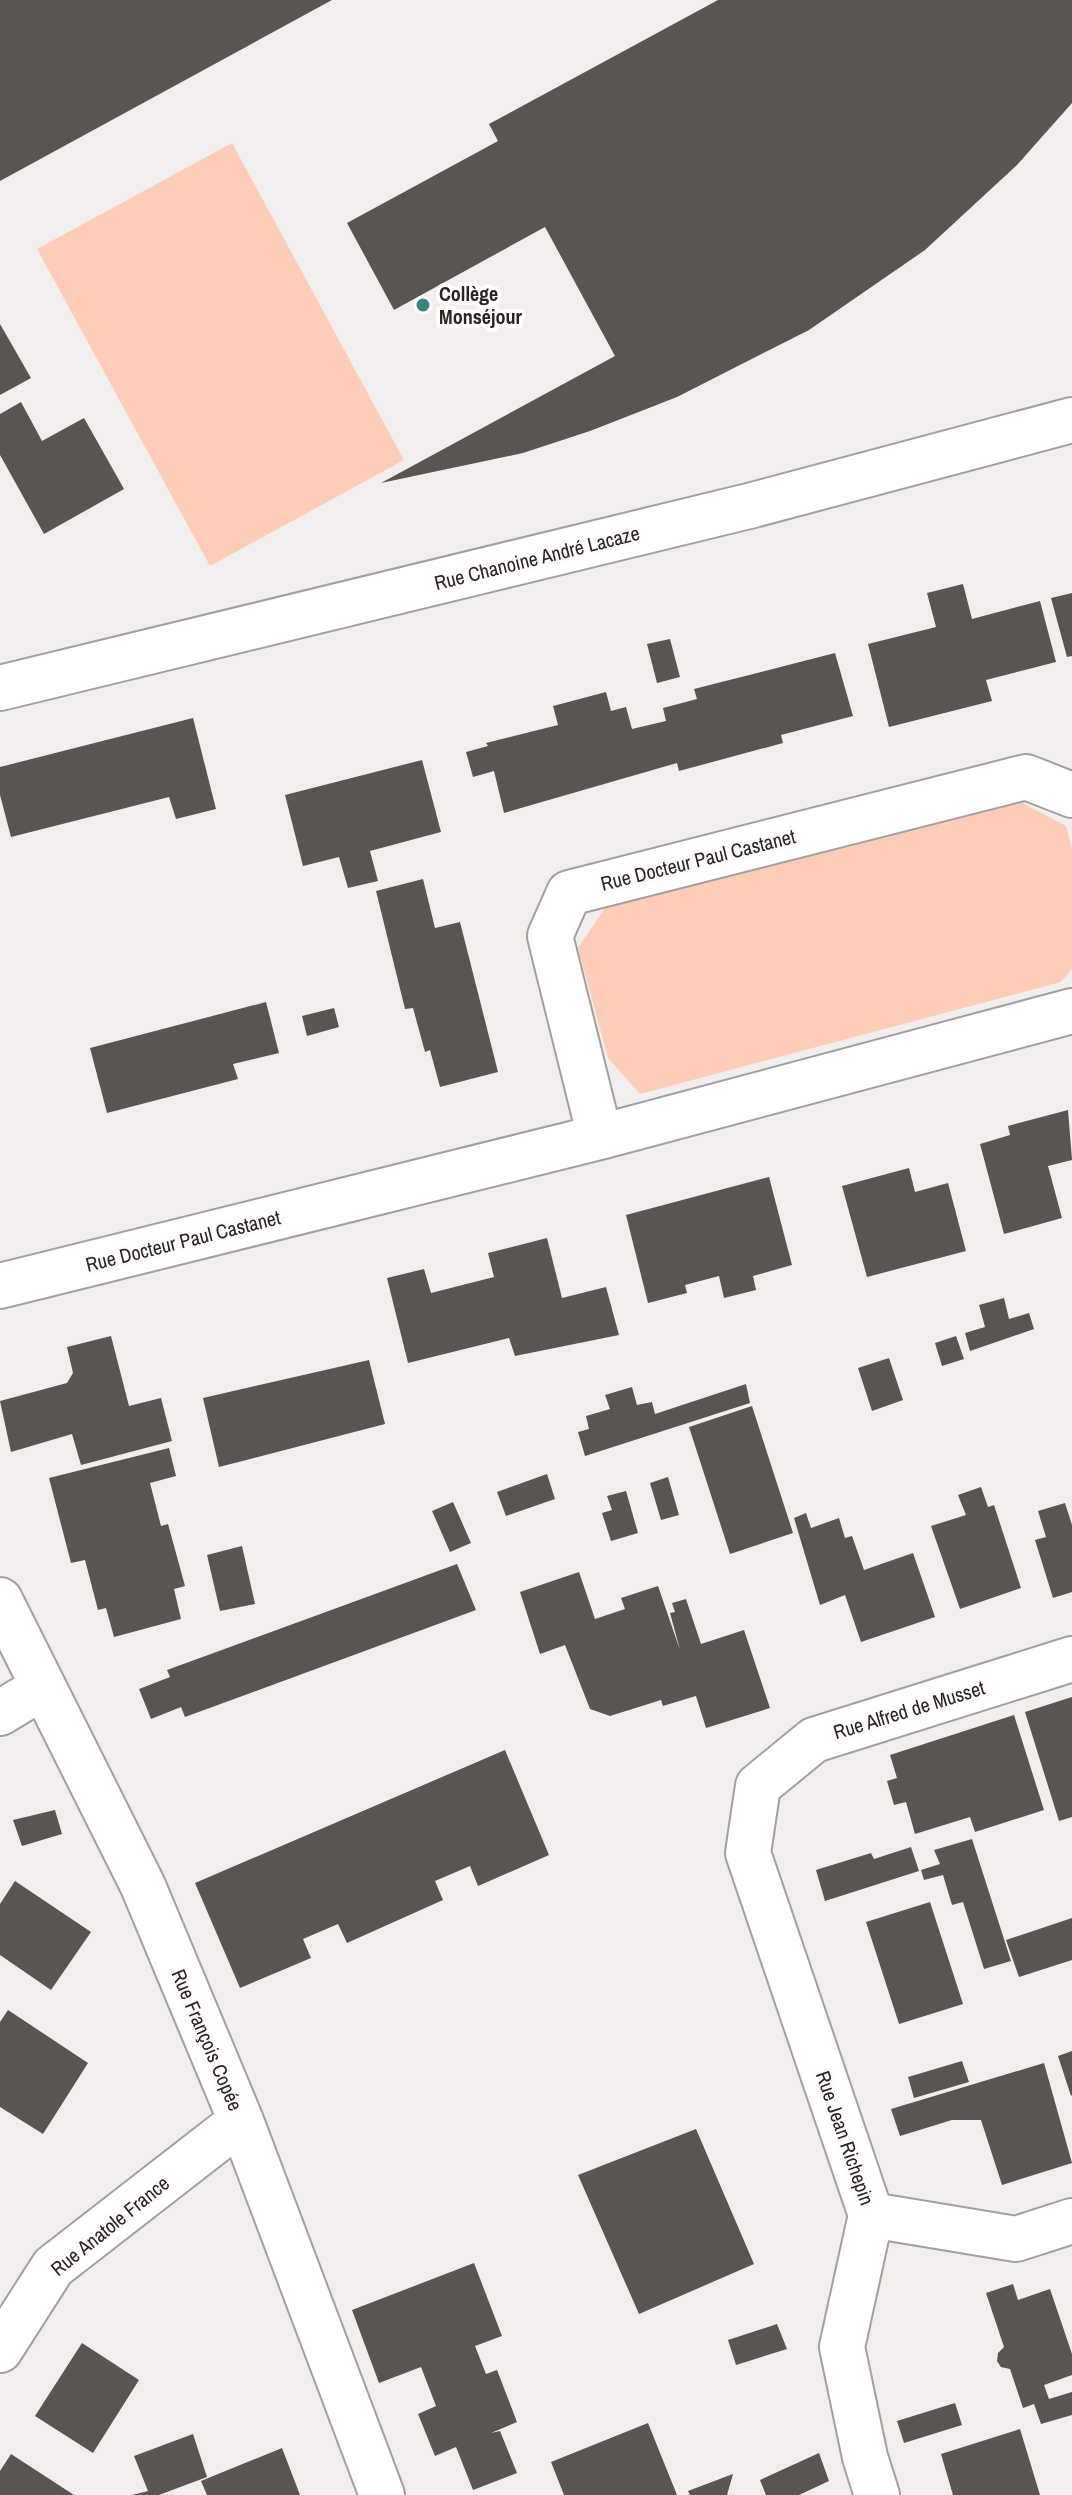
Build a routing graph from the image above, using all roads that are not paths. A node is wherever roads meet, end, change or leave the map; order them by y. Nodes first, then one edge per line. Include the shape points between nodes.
1 (1072, 420) edge
2 (0, 688) edge
3 (1072, 795) edge
4 (1072, 1011) edge
5 (600, 1137) junction
6 (0, 1286) edge
7 (0, 1600) edge
8 (1072, 1659) edge
9 (43, 1687) junction
10 (0, 1713) edge
11 (758, 1786) joint
12 (241, 2121) junction
13 (871, 2215) junction
14 (1072, 2221) edge
15 (0, 2350) edge
16 (382, 2495) edge
17 (877, 2495) edge

1 - 2 street, Rue Chanoine André Lacaze via 753,505
3 - 5 street, Rue Docteur Paul Castanet via 1026,777 569,893 550,936
4 - 5 street, Rue Docteur Paul Castanet
5 - 6 street, Rue Docteur Paul Castanet
7 - 9 street, Rue François Copée
8 - 11 street, Rue Alfred de Musset via 814,1740
9 - 10 street
9 - 12 street, Rue François Copée via 143,1886
11 - 13 street, Rue Jean Richepin via 748,1853
12 - 15 street, Rue Anatole France via 53,2267
12 - 16 street, Rue François Copée
13 - 14 street via 1016,2239
13 - 17 street, Rue Jean Richepin via 842,2347

